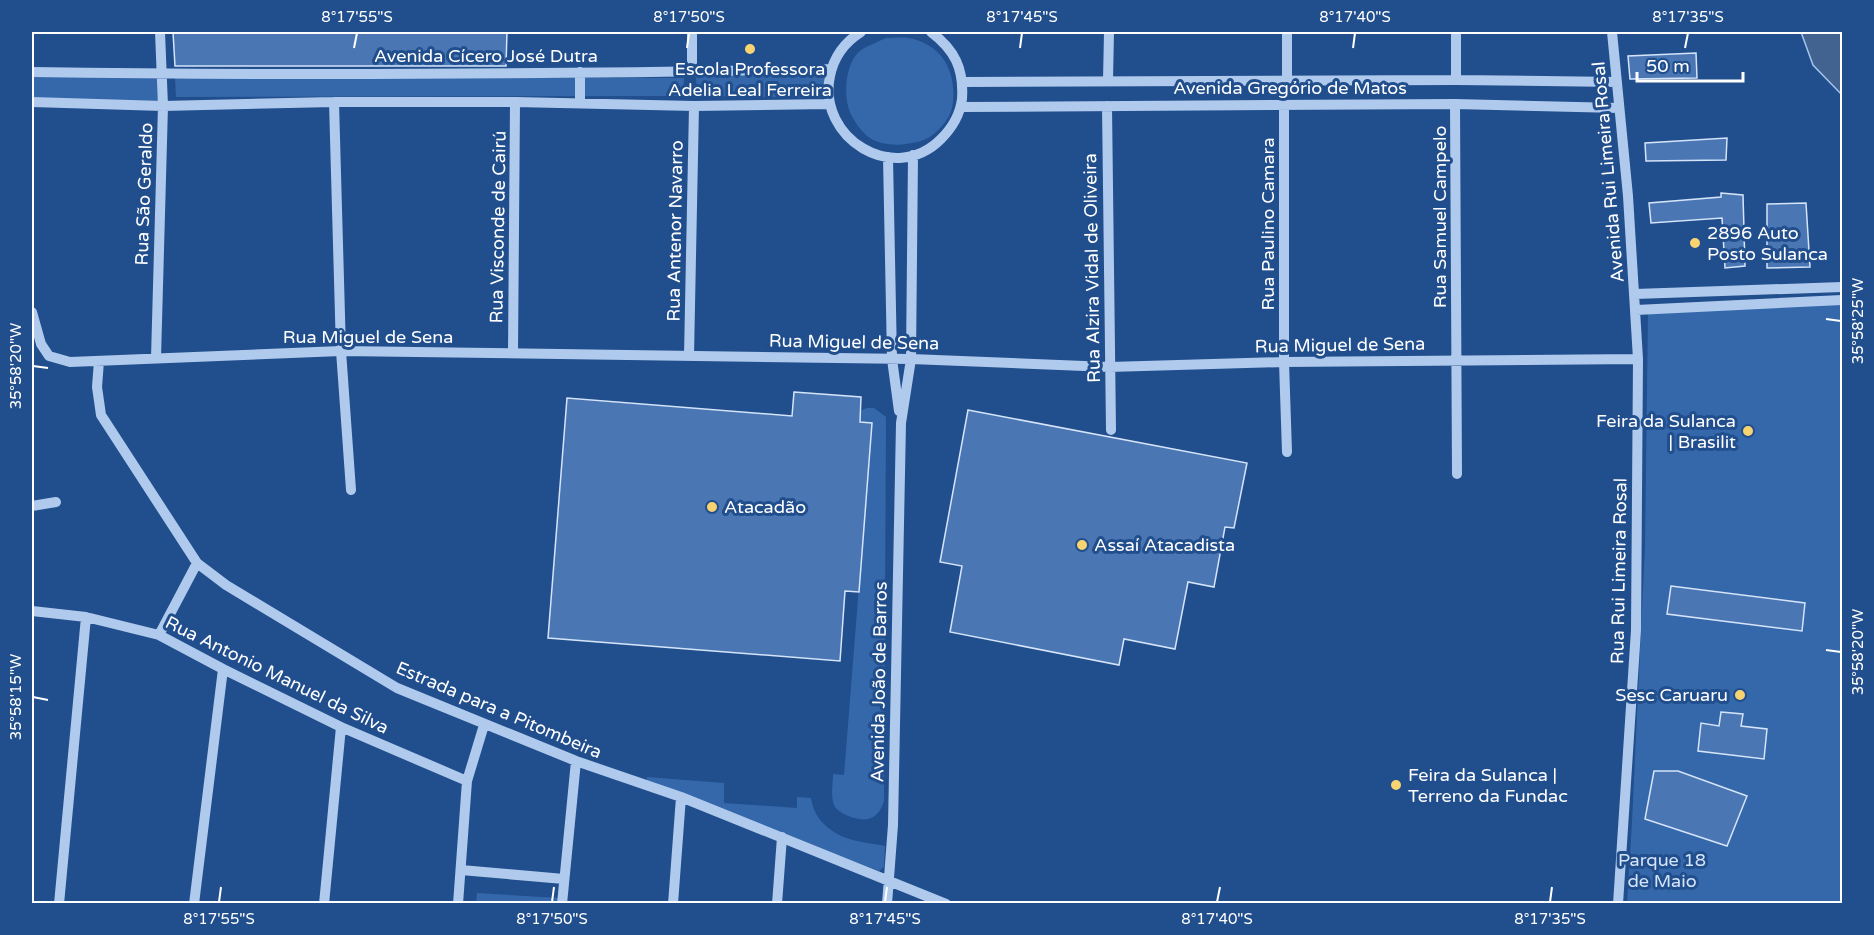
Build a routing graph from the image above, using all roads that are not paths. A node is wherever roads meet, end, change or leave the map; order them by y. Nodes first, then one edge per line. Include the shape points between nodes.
1 (160, 32) edge
2 (692, 32) edge
3 (861, 32) edge
4 (931, 32) edge
5 (1109, 32) edge
6 (1287, 32) edge
7 (1456, 32) edge
8 (1612, 32) edge
9 (832, 69) junction
10 (32, 72) edge
11 (580, 72) junction
12 (692, 72) junction
13 (162, 74) junction
14 (1456, 80) junction
15 (1108, 81) junction
16 (1287, 81) junction
17 (963, 82) junction
18 (1617, 82) junction
19 (32, 102) edge
20 (334, 102) junction
21 (516, 102) junction
22 (580, 103) junction
23 (829, 104) junction
24 (1284, 104) junction
25 (1455, 104) junction
26 (163, 106) junction
27 (694, 106) junction
28 (1107, 106) junction
29 (961, 107) junction
30 (1619, 108) junction
31 (913, 155) junction
32 (888, 157) junction
33 (1842, 287) edge
34 (1635, 294) junction
35 (1842, 300) edge
36 (1636, 310) junction
37 (32, 312) edge
38 (341, 351) junction
39 (513, 353) junction
40 (689, 356) junction
41 (156, 358) junction
42 (1638, 358) junction
43 (892, 359) junction
44 (911, 359) junction
45 (1457, 359) junction
46 (99, 361) junction
47 (1284, 362) junction
48 (1109, 367) junction
49 (901, 423) junction
50 (1111, 430) dead end
51 (1287, 452) dead end
52 (1457, 474) dead end
53 (351, 490) dead end
54 (56, 502) dead end
55 (32, 506) edge
56 (197, 563) junction
57 (32, 611) edge
58 (86, 617) junction
59 (159, 635) junction
60 (223, 669) junction
61 (484, 725) junction
62 (340, 727) junction
63 (576, 761) junction
64 (468, 781) junction
65 (681, 797) junction
66 (782, 837) junction
67 (461, 870) junction
68 (564, 879) junction
69 (889, 881) junction
70 (59, 903) edge
71 (194, 903) edge
72 (324, 903) edge
73 (458, 903) edge
74 (562, 903) edge
75 (673, 903) edge
76 (777, 903) edge
77 (887, 903) edge
78 (946, 903) edge
79 (1618, 903) edge

1 - 13 street, Rua São Geraldo
2 - 12 street
3 - 9 street via 838,53
4 - 17 street via 948,46
5 - 15 street
6 - 16 street
7 - 14 street
8 - 18 street, Avenida Rui Limeira Rosal
9 - 12 street, Avenida Cícero José Dutra
9 - 23 street
10 - 13 street, Avenida Cícero José Dutra
11 - 12 street, Avenida Cícero José Dutra
11 - 13 street, Avenida Cícero José Dutra
11 - 22 street
13 - 26 street, Rua São Geraldo
14 - 16 street, Avenida Gregório de Matos
14 - 18 street, Avenida Gregório de Matos
15 - 16 street, Avenida Gregório de Matos
15 - 17 street, Avenida Gregório de Matos
17 - 29 street
18 - 30 street, Avenida Rui Limeira Rosal
19 - 26 street
20 - 21 street
20 - 26 street
20 - 38 street
21 - 22 street
21 - 39 street, Rua Visconde de Cairú
22 - 27 street
23 - 27 street
23 - 32 street via 837,124 850,140 868,152
24 - 25 street, Avenida Gregório de Matos
24 - 28 street, Avenida Gregório de Matos
24 - 47 street, Rua Paulino Camara
25 - 30 street, Avenida Gregório de Matos
25 - 45 street, Rua Samuel Campelo
26 - 41 street, Rua São Geraldo
27 - 40 street, Rua Antenor Navarro
28 - 29 street, Avenida Gregório de Matos
28 - 48 street, Rua Alzira Vidal de Oliveira
29 - 31 street via 951,128 934,145
30 - 34 street, Avenida Rui Limeira Rosal
31 - 32 street
31 - 44 street, Avenida João de Barros
32 - 43 street, Avenida João de Barros
33 - 34 street
34 - 36 street, Avenida Rui Limeira Rosal
35 - 36 street
36 - 42 street, Rua Rui Limeira Rosal
37 - 46 street, Rua Miguel de Sena via 41,344 49,356 70,362
38 - 39 street, Rua Miguel de Sena
38 - 41 street, Rua Miguel de Sena
38 - 53 street
39 - 40 street, Rua Miguel de Sena
40 - 43 street, Rua Miguel de Sena
41 - 46 street, Rua Miguel de Sena
42 - 45 street, Rua Miguel de Sena
42 - 79 street, Rua Rui Limeira Rosal via 1636,630
43 - 44 street, Rua Miguel de Sena
43 - 49 street, Avenida João de Barros
44 - 48 street, Rua Miguel de Sena
44 - 49 street, Avenida João de Barros
45 - 47 street, Rua Miguel de Sena
45 - 52 street, Rua Samuel Campelo
46 - 56 street, Estrada para a Pitombeira via 101,415
47 - 48 street, Rua Miguel de Sena
47 - 51 street, Rua Paulino Camara
48 - 50 street, Rua Alzira Vidal de Oliveira
49 - 69 street, Avenida João de Barros via 894,814
54 - 55 street
56 - 59 street
56 - 61 street, Estrada para a Pitombeira via 225,585 397,688
57 - 58 street, Rua Antonio Manuel da Silva
58 - 59 street, Rua Antonio Manuel da Silva
58 - 70 street
59 - 60 street, Rua Antonio Manuel da Silva
60 - 62 street, Rua Antonio Manuel da Silva
60 - 71 street
61 - 63 street, Estrada para a Pitombeira
61 - 64 street
62 - 64 street, Rua Antonio Manuel da Silva
62 - 72 street
63 - 65 street, Estrada para a Pitombeira
63 - 68 street
64 - 67 street
65 - 66 street, Estrada para a Pitombeira
65 - 75 street
66 - 69 street, Estrada para a Pitombeira
66 - 76 street
67 - 68 street
67 - 73 street
68 - 74 street
69 - 77 street, Avenida João de Barros
69 - 78 street

